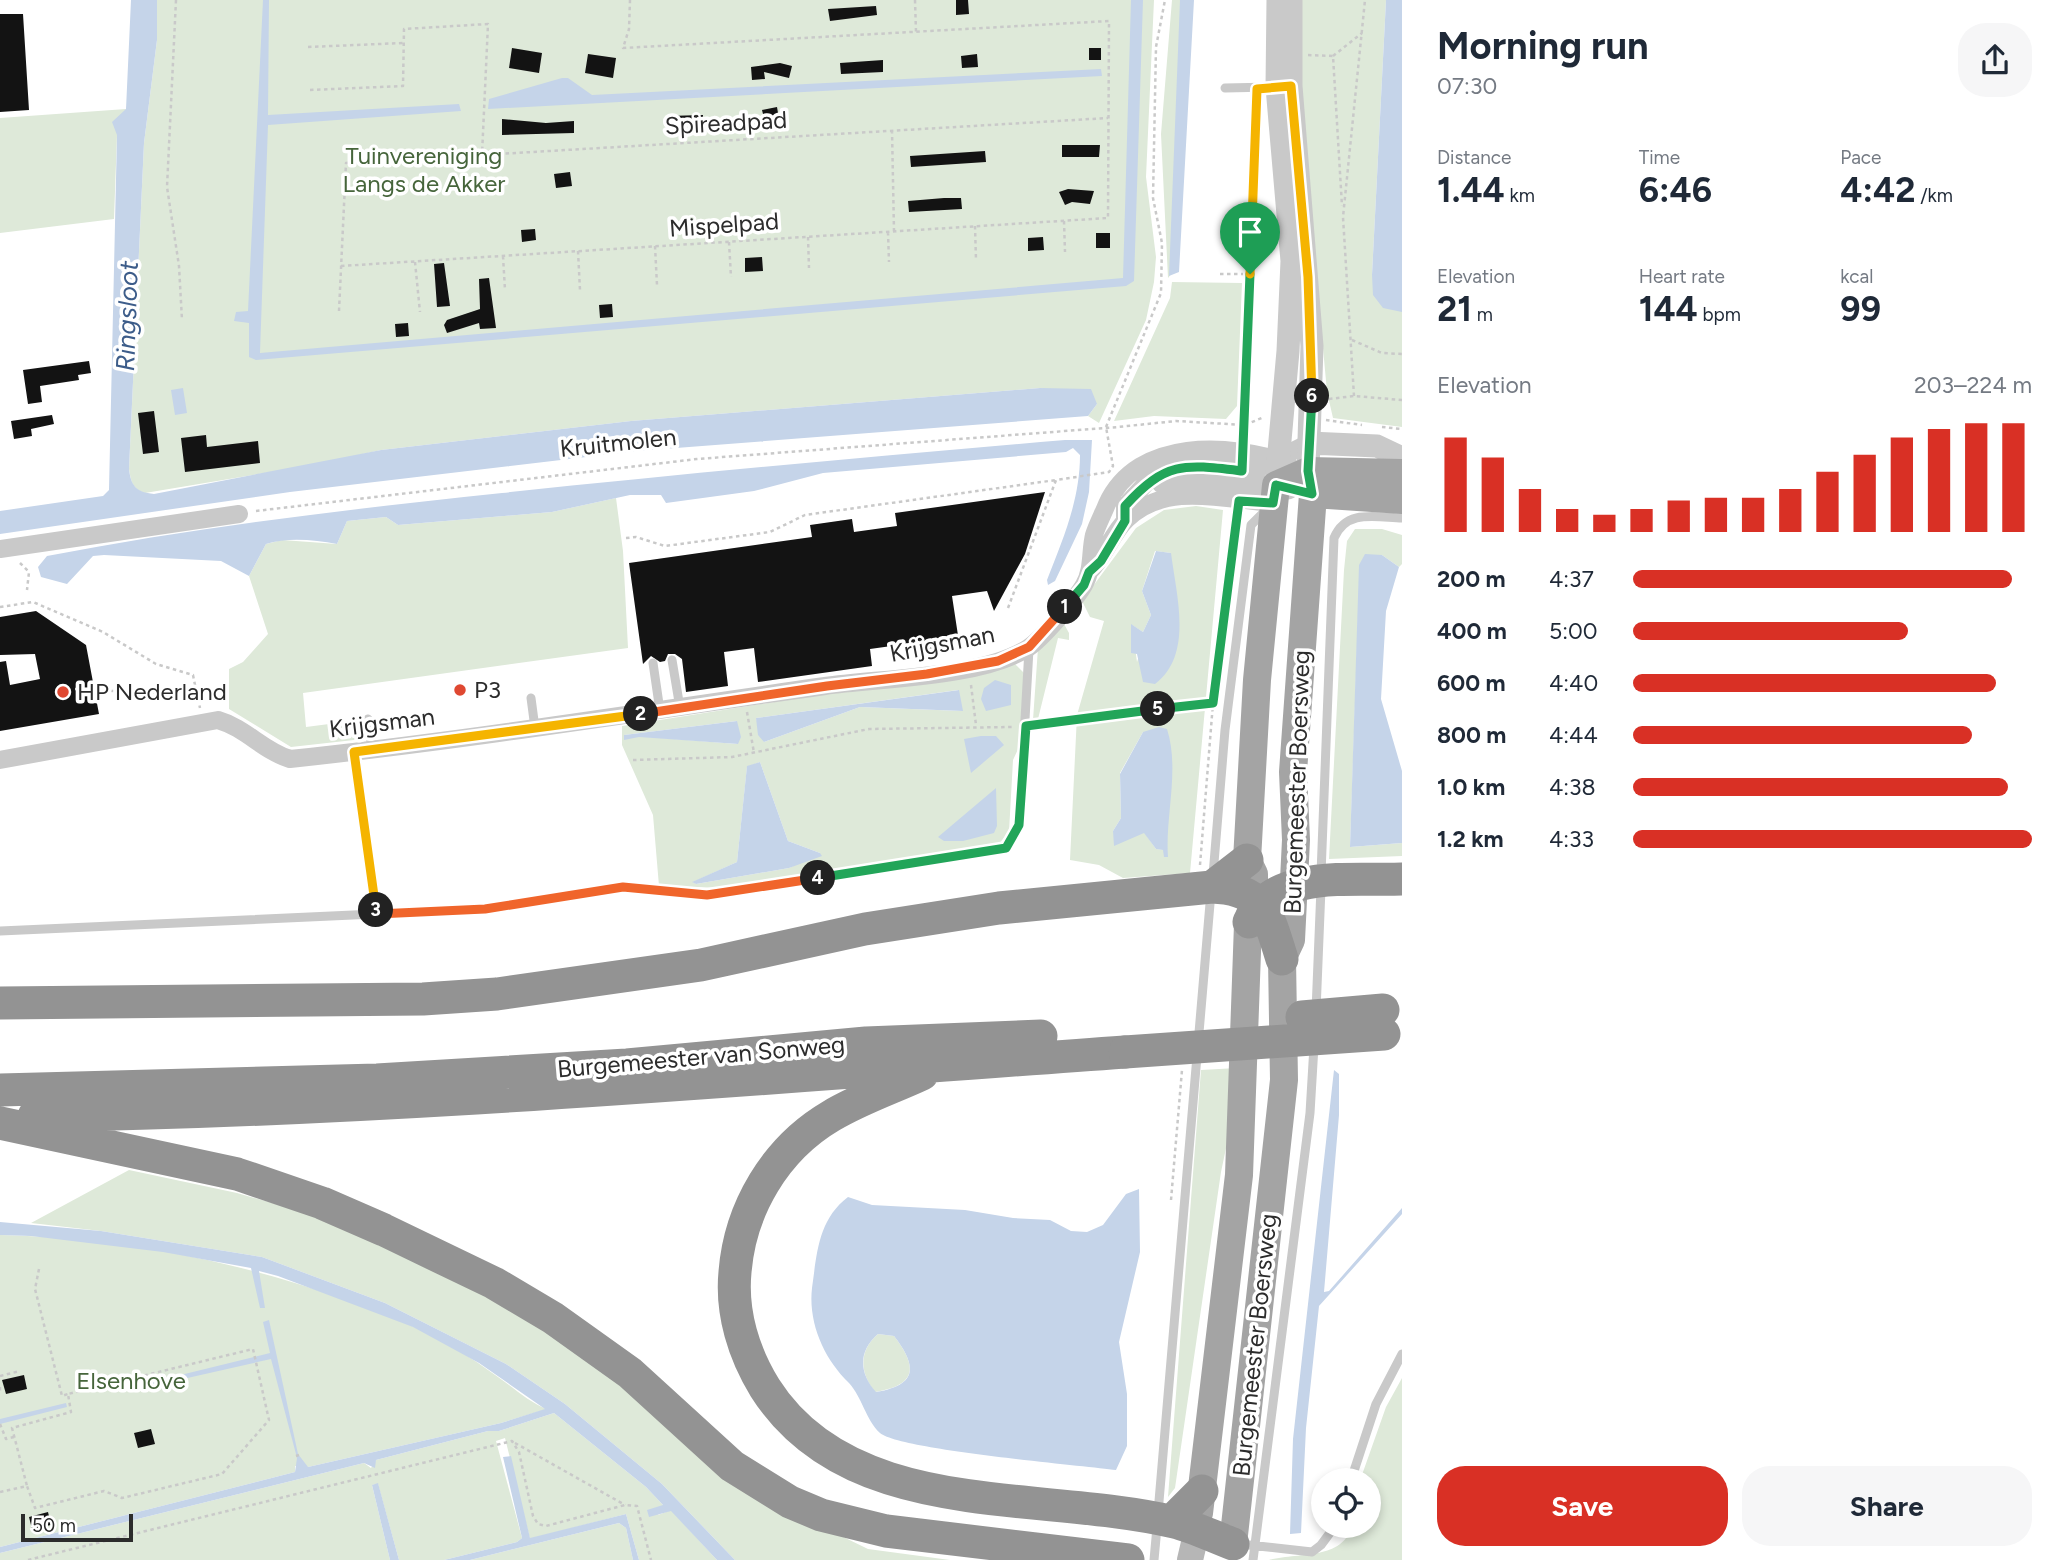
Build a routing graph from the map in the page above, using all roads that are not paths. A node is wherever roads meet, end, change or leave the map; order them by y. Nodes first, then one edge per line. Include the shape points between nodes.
1 (1278, 0) edge
2 (1291, 0) edge
3 (1275, 87) junction
4 (1225, 88) dead end
5 (1402, 458) edge
6 (1161, 466) junction
7 (1310, 469) junction
8 (1402, 472) edge
9 (1276, 483) junction
10 (1138, 485) junction
11 (1402, 500) edge
12 (1156, 502) junction
13 (1347, 509) junction
14 (239, 514) road end
15 (1402, 518) edge
16 (1125, 521) junction
17 (7, 548) edge
18 (1089, 572) junction
19 (1029, 647) junction
20 (672, 660) dead end
21 (653, 663) dead end
22 (531, 698) dead end
23 (680, 709) junction
24 (660, 712) junction
25 (368, 719) dead end
26 (535, 728) junction
27 (363, 751) junction
28 (0, 760) edge
29 (1248, 851) junction
30 (1402, 879) edge
31 (1307, 884) junction
32 (1212, 887) junction
33 (1254, 908) junction
34 (377, 914) junction
35 (0, 931) edge
36 (1282, 959) junction
37 (0, 1003) edge
38 (1393, 1022) edge
39 (1124, 1043) junction
40 (940, 1065) junction
41 (0, 1090) edge
42 (0, 1116) edge
43 (0, 1123) edge
44 (1402, 1354) edge
45 (1355, 1468) edge
46 (1202, 1491) joint
47 (1184, 1538) edge
48 (1326, 1538) edge
49 (1243, 1552) edge
50 (1128, 1560) edge
51 (1154, 1560) edge

1 - 3 street, Burgemeester Boersweg
2 - 3 street, Burgemeester Boersweg via 1290,55
3 - 4 lane
3 - 7 street, Burgemeester Boersweg via 1311,318
3 - 9 street, Burgemeester Boersweg via 1292,261
5 - 7 street via 1377,446
6 - 9 street, Krijgsman via 1255,470
6 - 9 street, Krijgsman via 1187,450 1243,453
6 - 10 street, Krijgsman
7 - 8 main road
7 - 9 main road
7 - 13 main road
7 - 31 main road, Burgemeester Boersweg via 1293,772 1296,840
9 - 10 street via 1189,479
9 - 12 street, Krijgsman via 1239,501 1193,495
9 - 29 main road, Burgemeester Boersweg via 1264,590
9 - 32 lane via 1251,525 1225,730
10 - 12 lane
10 - 16 street, Krijgsman via 1125,506
10 - 18 street, Krijgsman via 1109,500 1094,535
11 - 13 main road
12 - 16 street, Krijgsman
13 - 15 lane via 1360,516
13 - 15 lane via 1387,510
13 - 31 lane, Burgemeester Boersweg via 1333,548
14 - 17 street
16 - 18 street, Krijgsman
18 - 19 street, Krijgsman via 1084,585
19 - 23 street, Krijgsman via 967,668
19 - 34 lane, Krijgsman via 1019,825 1006,848 707,895 623,887 485,909
20 - 23 lane
21 - 24 lane
22 - 26 lane
23 - 24 street, Krijgsman
24 - 26 street, Krijgsman
25 - 27 lane
26 - 27 street, Krijgsman
27 - 28 street, Krijgsman via 290,759 276,755 237,725 218,720
27 - 34 lane
29 - 32 highway via 1227,878
29 - 33 main road, Burgemeester Boersweg via 1254,874
30 - 31 highway
31 - 33 highway
31 - 36 main road, Burgemeester Boersweg
31 - 49 lane, Burgemeester Boersweg via 1310,1113
32 - 33 highway
32 - 37 highway via 999,908 865,929 701,965 498,994 423,999
32 - 47 lane
33 - 36 highway
33 - 46 main road, Burgemeester Boersweg via 1239,1175
34 - 35 lane
36 - 49 main road, Burgemeester Boersweg via 1284,1080
38 - 39 highway, Burgemeester van Sonweg, bridge
39 - 40 highway, Burgemeester van Sonweg
39 - 41 highway, Burgemeester van Sonweg via 866,1043 627,1065 377,1080
40 - 42 highway, Burgemeester van Sonweg via 396,1104
40 - 47 highway via 828,1118 802,1137 760,1186 737,1248 734,1276 734,1301 748,1356 778,1409 797,1429 837,1459 873,1475
43 - 50 highway via 237,1174 384,1230 494,1283 553,1318 630,1373 732,1466 790,1502 821,1515 887,1531
44 - 45 lane via 1376,1404
46 - 47 highway
47 - 49 highway
47 - 51 lane
48 - 49 lane via 1312,1552

